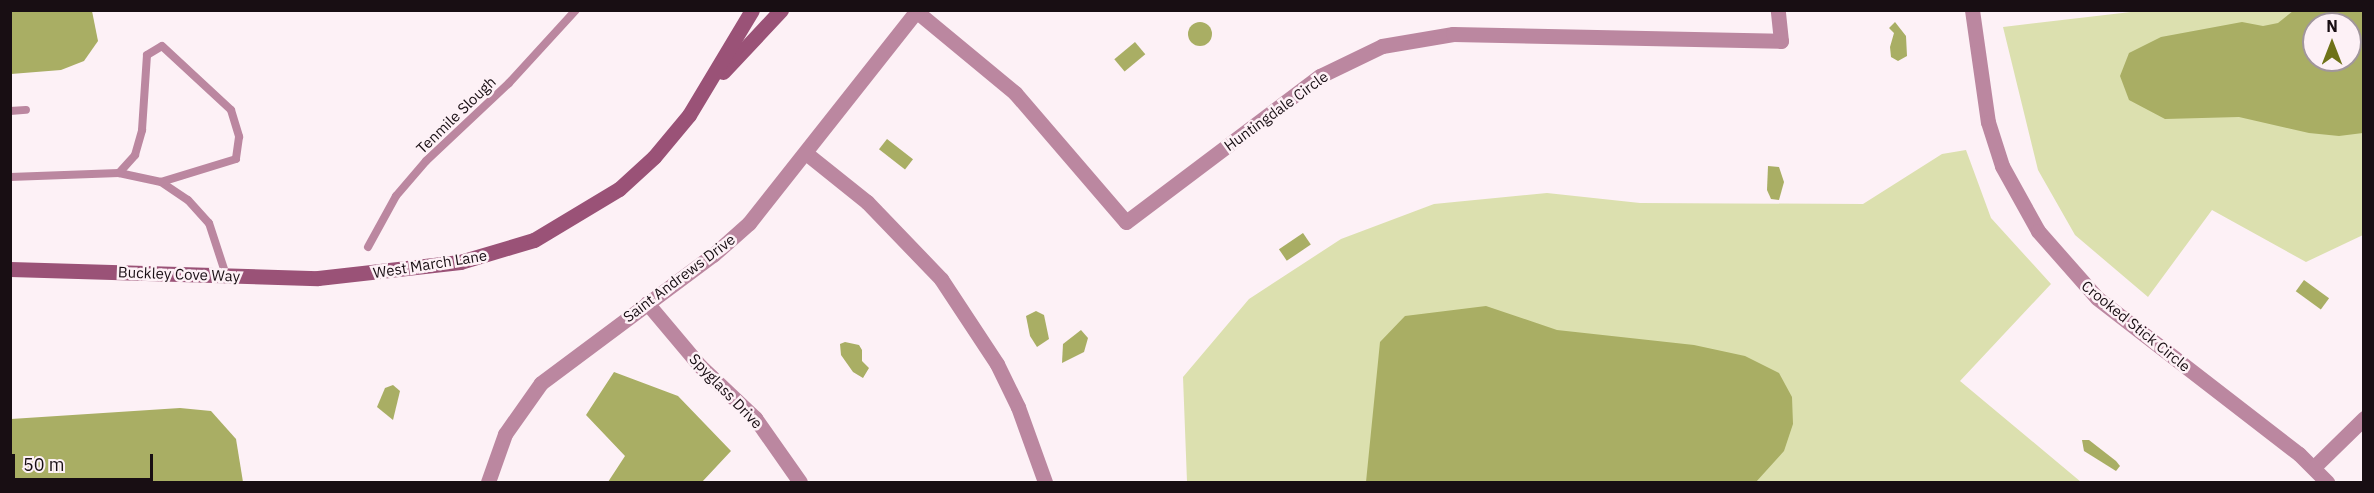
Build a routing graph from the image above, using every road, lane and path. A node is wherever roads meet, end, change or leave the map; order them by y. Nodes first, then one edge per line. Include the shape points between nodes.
1 (576, 10) edge
2 (752, 10) edge
3 (781, 10) edge
4 (1778, 10) edge
5 (1972, 10) edge
6 (917, 11) edge
7 (704, 92) junction
8 (26, 110) dead end
9 (10, 111) edge
10 (807, 154) junction
11 (119, 173) junction
12 (10, 177) edge
13 (161, 182) junction
14 (368, 247) dead end
15 (10, 269) edge
16 (226, 275) junction
17 (347, 276) joint
18 (647, 303) junction
19 (2364, 418) edge
20 (2314, 468) junction
21 (488, 483) edge
22 (800, 483) edge
23 (1045, 483) edge
24 (2327, 483) edge

1 - 14 lane, Tenmile Slough via 509,83 426,161 396,196
2 - 7 street, West March Lane
3 - 7 street, West March Lane
4 - 6 street, Huntingdale Circle via 1781,41 1453,34 1382,46 1320,76 1126,222 1015,93
5 - 20 street, Crooked Stick Circle via 1988,122 2002,166 2038,231 2097,297
6 - 10 street, Saint Andrews Drive
7 - 17 street, West March Lane via 654,157 619,189 544,235 460,262
8 - 9 lane
10 - 18 street, Saint Andrews Drive via 749,223
10 - 23 street via 907,240 947,288 997,364 1018,407
11 - 12 lane
11 - 13 lane
11 - 13 lane via 135,155 142,130 147,55 162,46 231,110 239,137 236,159
13 - 16 lane via 188,200 209,223
15 - 16 street, Buckley Cove Way
16 - 17 street, Buckley Cove Way
18 - 21 street, Saint Andrews Drive via 541,383 505,434
18 - 22 street, Spyglass Drive via 700,366 755,418
19 - 20 street
20 - 24 street, Crooked Stick Circle

